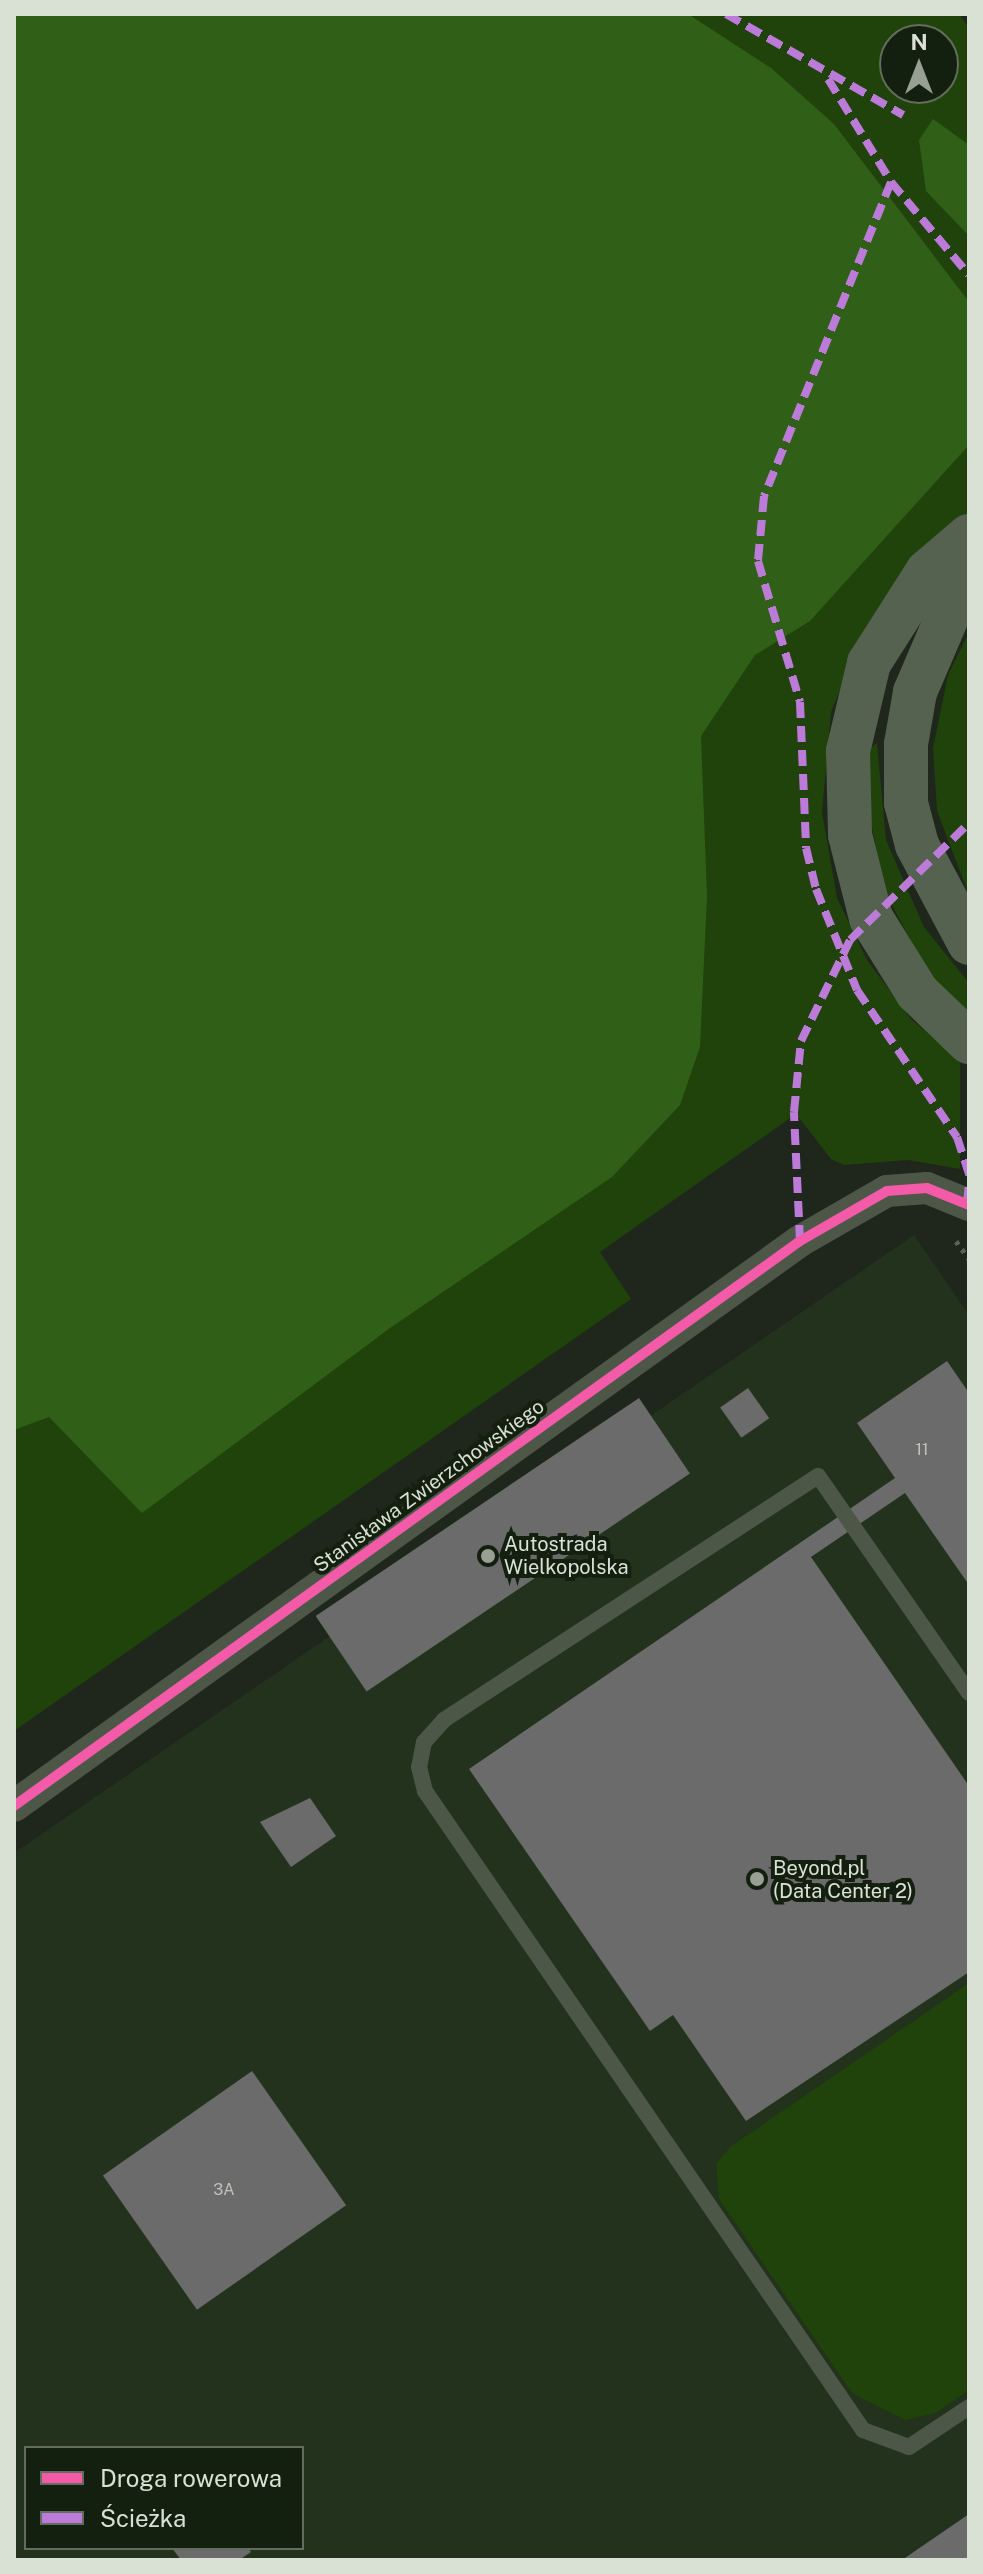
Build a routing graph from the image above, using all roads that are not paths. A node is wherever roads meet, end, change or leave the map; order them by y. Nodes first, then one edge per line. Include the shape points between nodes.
1 (969, 536) edge
2 (969, 566) edge
3 (969, 943) edge
4 (969, 1042) edge
5 (969, 1205) edge
6 (969, 1693) edge
7 (14, 1806) edge
8 (969, 2407) edge

1 - 4 main road via 927,572 869,663 848,751 850,835 871,918 917,992
2 - 3 main road via 915,692 906,803 936,890
5 - 7 street, Stanisława Zwierzchowskiego via 927,1188 869,1199
6 - 8 lane via 818,1476 444,1720 424,1742 419,1767 425,1791 863,2430 909,2447

